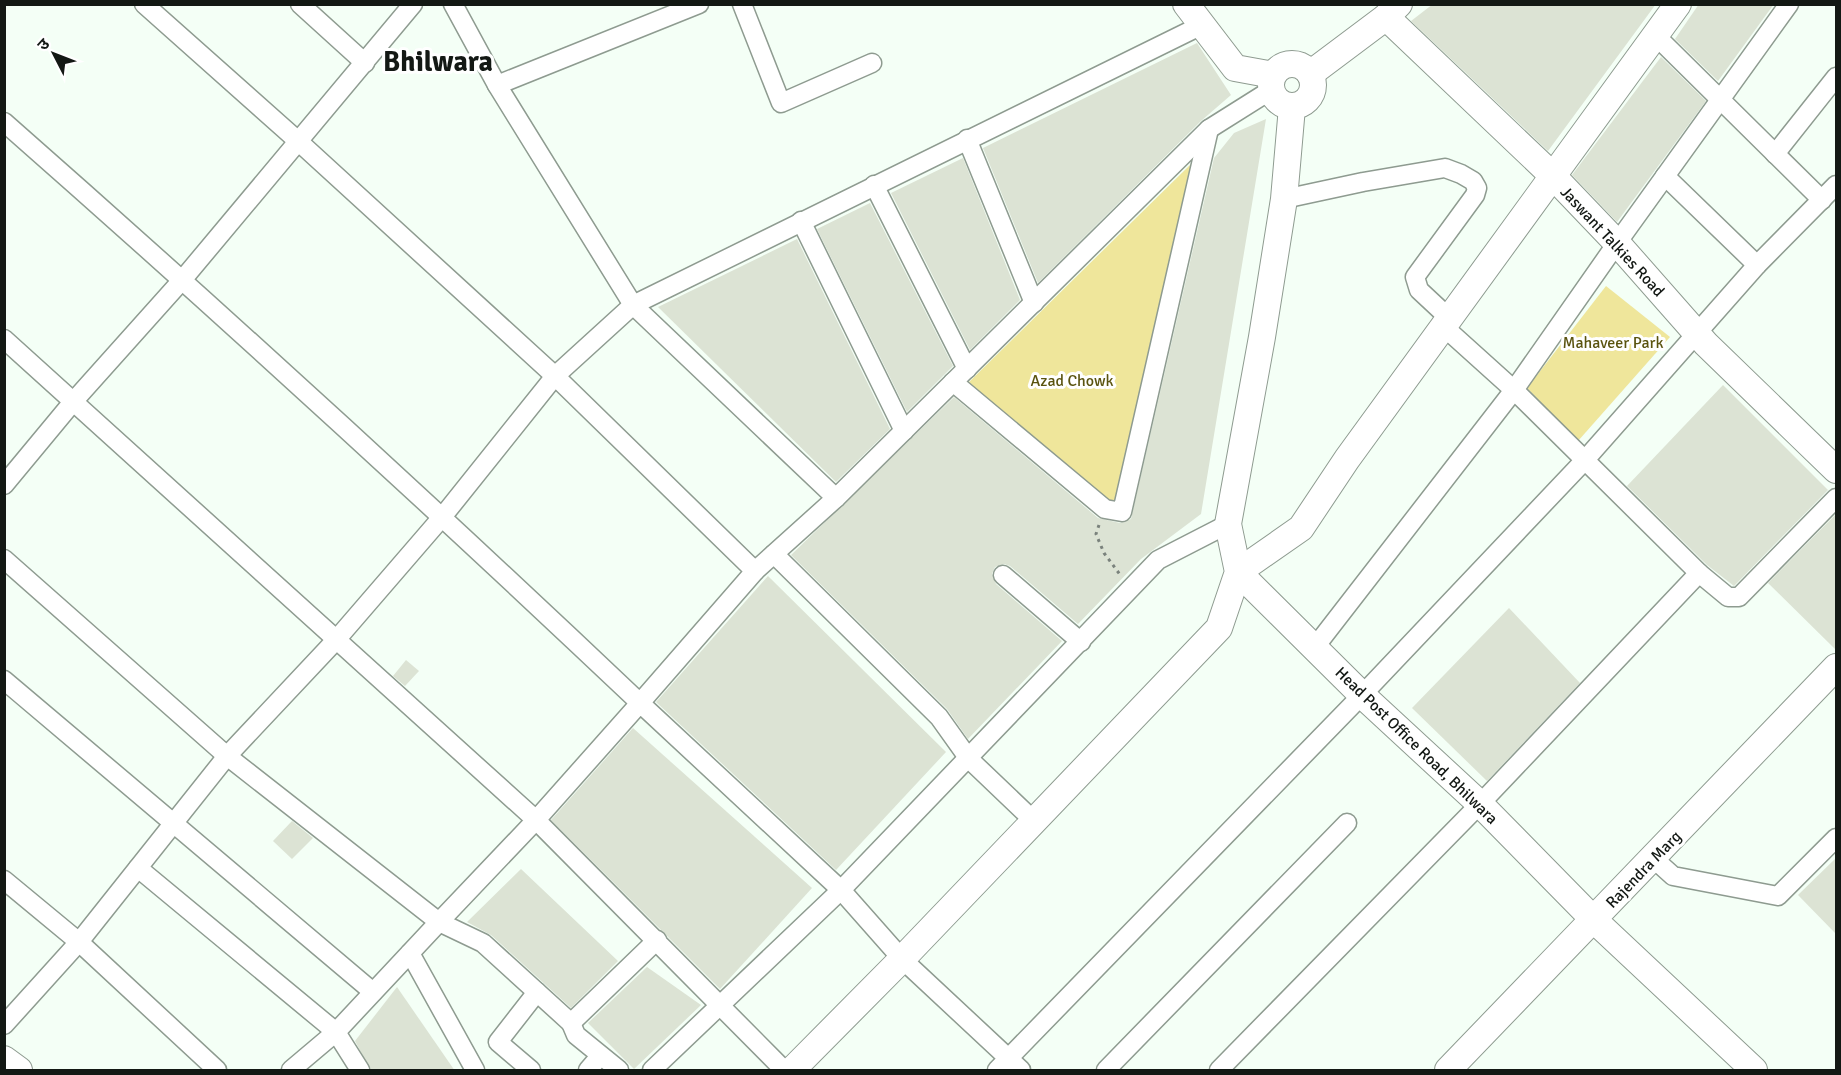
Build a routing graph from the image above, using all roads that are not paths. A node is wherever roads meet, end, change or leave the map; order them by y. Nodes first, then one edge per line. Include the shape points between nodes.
1 (144, 4) edge
2 (300, 4) edge
3 (413, 4) edge
4 (453, 4) edge
5 (699, 4) edge
6 (742, 4) edge
7 (1186, 4) edge
8 (1678, 4) edge
9 (1790, 4) edge
10 (1392, 11) edge
11 (1204, 24) junction
12 (1656, 36) junction
13 (365, 63) junction
14 (872, 63) dead end
15 (1310, 74) junction
16 (1836, 77) edge
17 (1272, 82) junction
18 (497, 85) junction
19 (1721, 100) junction
20 (1292, 107) junction
21 (4, 122) edge
22 (1209, 129) junction
23 (967, 139) junction
24 (298, 141) junction
25 (1775, 154) junction
26 (1552, 175) junction
27 (1665, 176) junction
28 (874, 185) junction
29 (1836, 185) edge
30 (1284, 199) junction
31 (1822, 200) junction
32 (801, 221) junction
33 (1617, 243) junction
34 (1757, 265) junction
35 (183, 279) junction
36 (1034, 303) junction
37 (633, 305) junction
38 (1446, 322) junction
39 (1697, 334) junction
40 (4, 339) edge
41 (967, 369) junction
42 (555, 376) junction
43 (953, 382) junction
44 (1514, 390) junction
45 (72, 403) junction
46 (904, 431) junction
47 (1584, 461) junction
48 (1836, 470) edge
49 (4, 485) edge
50 (836, 498) junction
51 (1836, 498) edge
52 (443, 516) junction
53 (1228, 524) junction
54 (774, 554) junction
55 (4, 559) edge
56 (755, 571) junction
57 (1238, 572) junction
58 (1699, 573) junction
59 (1003, 575) dead end
60 (336, 640) junction
61 (1081, 642) junction
62 (1315, 647) junction
63 (1836, 667) edge
64 (4, 680) edge
65 (1362, 695) junction
66 (640, 703) junction
67 (227, 756) junction
68 (969, 759) junction
69 (1480, 804) junction
70 (536, 820) junction
71 (174, 822) junction
72 (1035, 822) junction
73 (1347, 823) dead end
74 (1836, 838) edge
75 (1653, 858) junction
76 (138, 868) junction
77 (4, 880) edge
78 (841, 890) junction
79 (1594, 920) junction
80 (439, 922) junction
81 (657, 940) junction
82 (79, 942) junction
83 (410, 953) junction
84 (902, 959) junction
85 (373, 992) junction
86 (537, 992) junction
87 (722, 1005) junction
88 (571, 1023) junction
89 (4, 1025) edge
90 (336, 1032) junction
91 (600, 1056) junction
92 (4, 1059) edge
93 (1009, 1067) edge
94 (19, 1071) edge
95 (217, 1071) edge
96 (291, 1071) edge
97 (360, 1071) edge
98 (475, 1071) edge
99 (531, 1071) edge
100 (588, 1071) edge
101 (619, 1071) edge
102 (652, 1071) edge
103 (784, 1071) edge
104 (792, 1071) edge
105 (1106, 1071) edge
106 (1219, 1071) edge
107 (1448, 1071) edge
108 (1754, 1071) edge

1 - 24 street
2 - 13 street
3 - 13 street
4 - 18 street
5 - 18 street
6 - 14 street via 781,103
7 - 11 street
8 - 12 street
9 - 19 street
10 - 15 street
10 - 26 street, Jaswant Talkies Road
11 - 17 street via 1235,68
11 - 23 street
12 - 19 street
12 - 26 street
13 - 24 street
15 - 17 street via 1294,63 1282,66
15 - 20 street via 1312,92 1304,103
16 - 25 street
17 - 20 street via 1279,102
17 - 22 street
18 - 37 street
19 - 25 street
19 - 27 street
20 - 30 street
21 - 35 street
22 - 36 street
22 - 43 street via 1122,512 1105,509
23 - 28 street
23 - 36 street
24 - 35 street
24 - 42 street
25 - 31 street
26 - 33 street, Jaswant Talkies Road
26 - 38 street
27 - 33 street
27 - 34 street
28 - 32 street
28 - 41 street
29 - 31 street
30 - 38 street via 1445,168 1473,181 1475,195 1414,277 1419,290
30 - 53 street
31 - 34 street
32 - 37 street
32 - 46 street
33 - 39 street, Jaswant Talkies Road
33 - 44 street
34 - 39 street
35 - 45 street
35 - 52 street
36 - 41 street
37 - 42 street
37 - 50 street
38 - 44 street
38 - 57 street via 1301,528
39 - 47 street
39 - 48 street, Jaswant Talkies Road
40 - 45 street
41 - 43 street
42 - 52 street
42 - 56 street
43 - 46 street
44 - 47 street
44 - 62 street
45 - 49 street
45 - 60 street
46 - 50 street
47 - 58 street
47 - 65 street
50 - 54 street
51 - 58 street via 1739,597 1728,597
52 - 60 street
52 - 66 street
53 - 57 street
53 - 61 street via 1158,560
54 - 56 street
54 - 68 street via 939,717
55 - 67 street
56 - 66 street
57 - 62 street, Head Post Office Road, Bhilwara
57 - 72 street via 1219,628
58 - 69 street
59 - 61 street
60 - 67 street
60 - 70 street
61 - 68 street
62 - 65 street, Head Post Office Road, Bhilwara
63 - 75 street, Rajendra Marg
64 - 71 street
65 - 69 street, Head Post Office Road, Bhilwara
65 - 93 street
66 - 70 street
66 - 78 street
67 - 71 street
67 - 80 street
68 - 72 street
68 - 78 street
69 - 79 street, Head Post Office Road, Bhilwara
69 - 106 street
70 - 80 street
70 - 81 street
71 - 76 street
71 - 85 street
72 - 84 street
73 - 105 street
74 - 75 street via 1778,896 1673,876
75 - 79 street, Rajendra Marg
76 - 82 street
76 - 90 street
77 - 82 street
78 - 84 street
78 - 87 street
79 - 107 street, Rajendra Marg
79 - 108 street, Head Post Office Road, Bhilwara
80 - 83 street
80 - 86 street via 483,943
81 - 87 street
81 - 88 street
82 - 89 street
82 - 95 street
83 - 85 street
83 - 98 street
84 - 93 street
84 - 104 street
85 - 90 street
86 - 88 street
86 - 99 street via 498,1042
87 - 102 street
87 - 103 street
88 - 91 street via 576,1035
90 - 96 street
90 - 97 street
91 - 100 street
91 - 101 street
92 - 94 street

